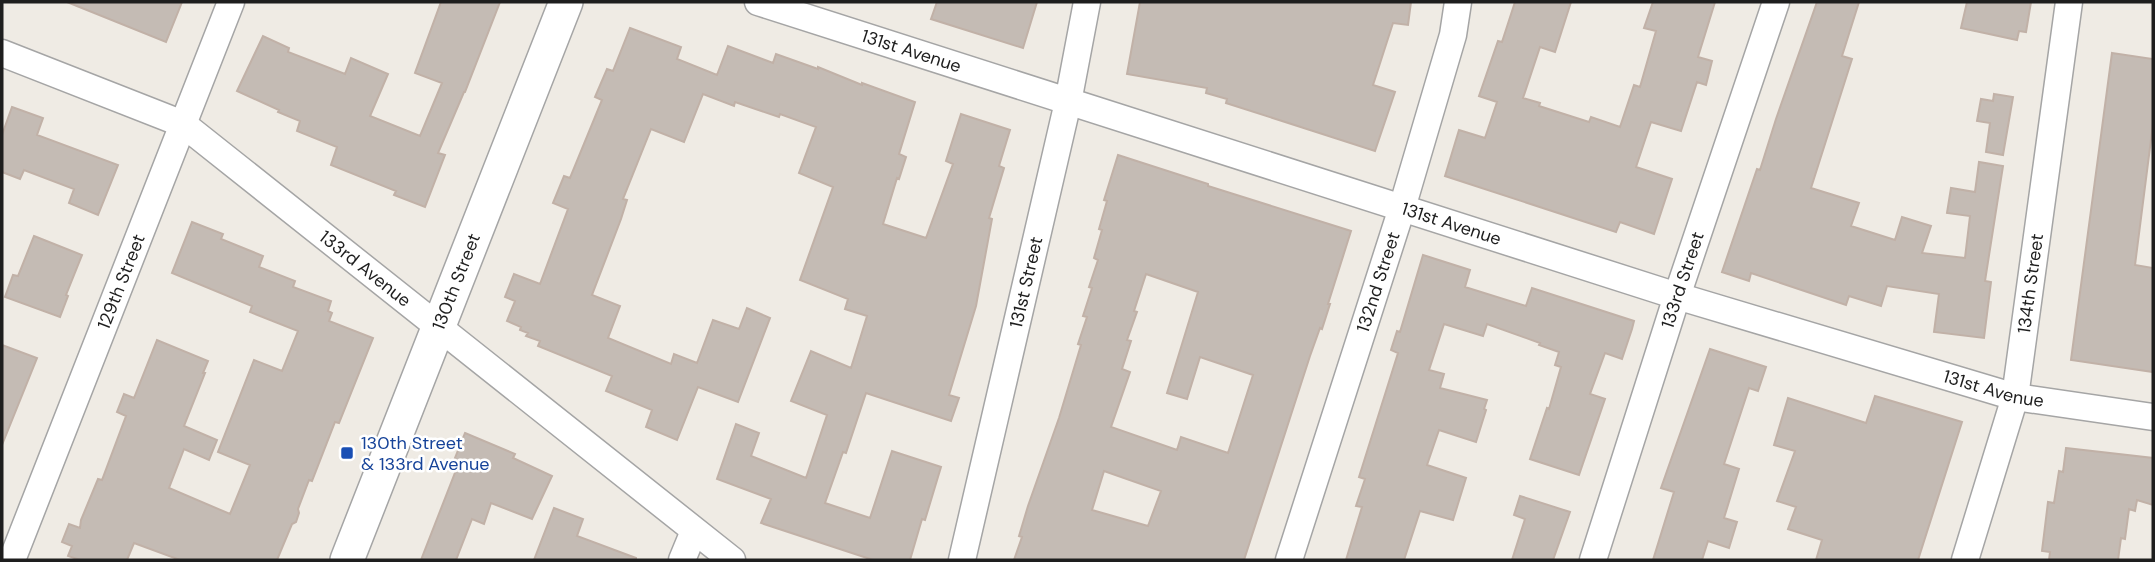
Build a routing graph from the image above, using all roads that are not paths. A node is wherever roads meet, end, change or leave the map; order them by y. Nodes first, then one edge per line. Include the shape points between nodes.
1 (231, 2) edge
2 (566, 2) edge
3 (758, 2) edge
4 (1087, 2) edge
5 (1458, 2) edge
6 (1776, 2) edge
7 (2069, 2) edge
8 (2, 52) edge
9 (1069, 102) junction
10 (183, 124) junction
11 (1402, 208) junction
12 (1677, 296) junction
13 (439, 326) junction
14 (2015, 397) junction
15 (2153, 417) edge
16 (694, 531) junction
17 (12, 560) edge
18 (347, 560) edge
19 (682, 560) edge
20 (732, 560) edge
21 (962, 560) edge
22 (1289, 560) edge
23 (1593, 560) edge
24 (1965, 560) edge

1 - 10 street, 129th Street
2 - 13 street, 130th Street
3 - 9 street, 131st Avenue
4 - 9 street, 131st Street
5 - 11 street, 132nd Street via 1453,34
6 - 12 street, 133rd Street
7 - 14 street, 134th Street
8 - 10 street, 133rd Avenue
9 - 11 street, 131st Avenue
9 - 21 street, 131st Street
10 - 13 street, 133rd Avenue
10 - 17 street, 129th Street
11 - 12 street, 131st Avenue
11 - 22 street, 132nd Street
12 - 14 street, 131st Avenue
12 - 23 street, 133rd Street
13 - 16 street, 133rd Avenue
13 - 18 street, 130th Street
14 - 15 street, 131st Avenue
14 - 24 street, 134th Street
16 - 19 street
16 - 20 street, 133rd Avenue

